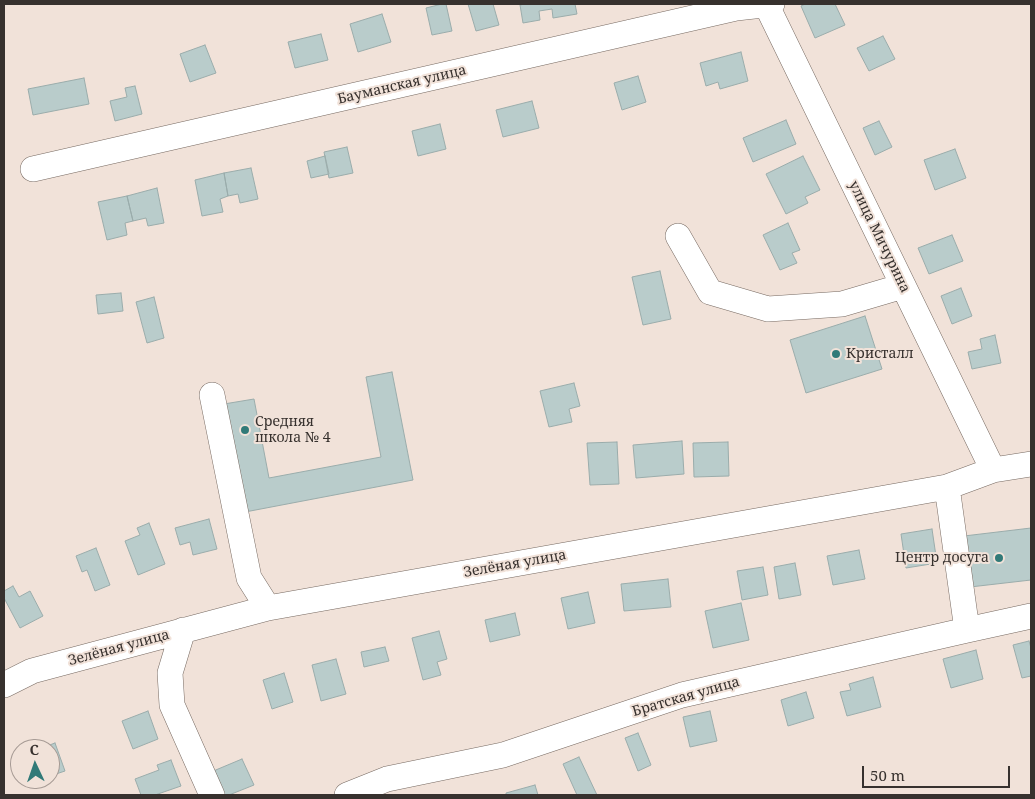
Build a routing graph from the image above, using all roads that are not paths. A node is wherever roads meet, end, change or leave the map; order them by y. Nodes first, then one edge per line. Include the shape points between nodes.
1 (768, 4) edge
2 (33, 169) dead end
3 (678, 236) dead end
4 (903, 286) junction
5 (212, 394) dead end
6 (1031, 464) edge
7 (993, 470) junction
8 (947, 487) junction
9 (268, 608) junction
10 (1031, 616) edge
11 (183, 630) junction
12 (967, 630) junction
13 (4, 685) edge
14 (212, 795) edge
15 (347, 795) edge

1 - 2 street, Бауманская улица via 736,8
1 - 4 street, улица Мичурина
3 - 4 street via 710,292 768,309 842,304
4 - 7 street, улица Мичурина
5 - 9 street via 249,578
6 - 7 street, Зелёная улица
7 - 8 street, Зелёная улица
8 - 9 street, Зелёная улица
8 - 12 street
9 - 11 street, Зелёная улица
10 - 12 street, Братская улица
11 - 13 street, Зелёная улица via 32,671
11 - 14 street via 170,673 172,705
12 - 15 street, Братская улица via 682,695 503,755 387,778

